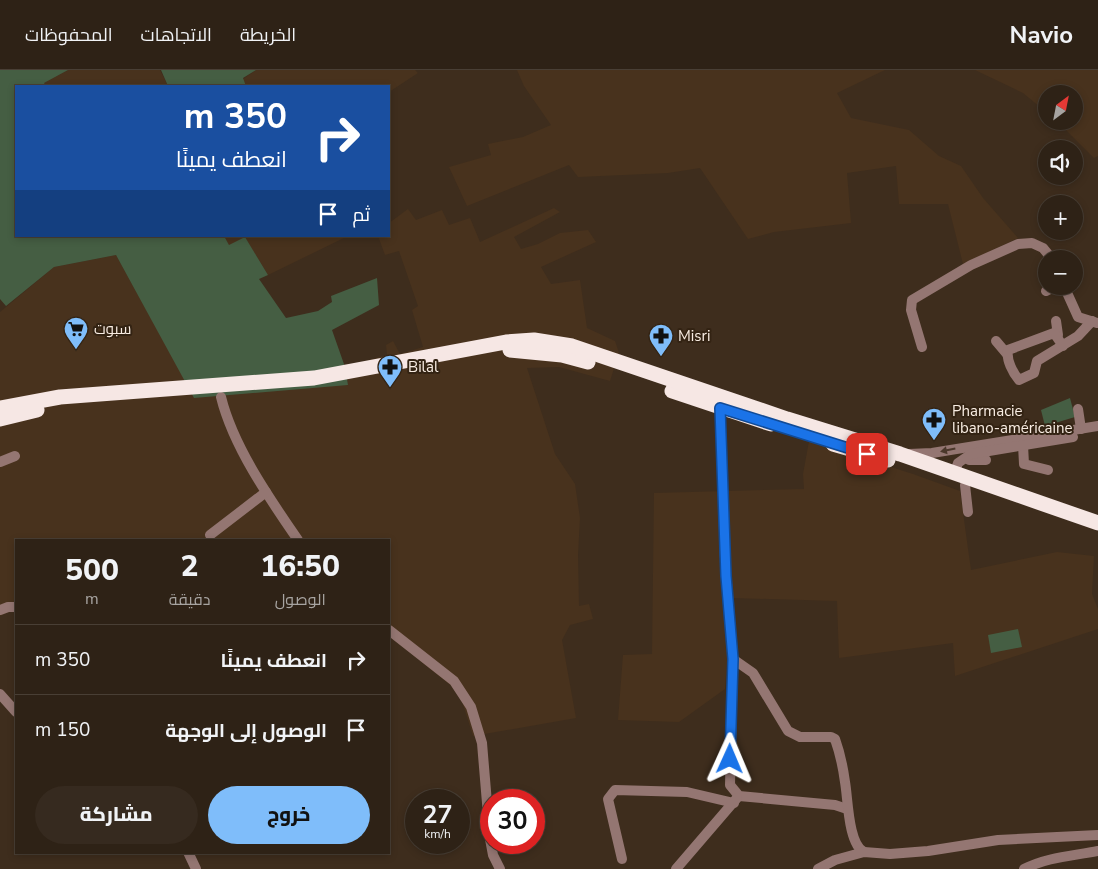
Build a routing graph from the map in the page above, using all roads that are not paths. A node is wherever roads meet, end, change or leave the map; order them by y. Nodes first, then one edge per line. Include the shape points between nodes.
1 (1045, 250) edge
2 (1068, 295) edge
3 (1056, 321) dead end
4 (1096, 322) edge
5 (1058, 335) junction
6 (996, 341) dead end
7 (1063, 346) junction
8 (922, 347) dead end
9 (1007, 354) junction
10 (220, 396) junction
11 (0, 408) edge
12 (720, 408) junction
13 (1078, 409) dead end
14 (0, 419) edge
15 (1098, 426) edge
16 (1082, 429) junction
17 (1098, 433) edge
18 (1022, 445) junction
19 (900, 454) junction
20 (15, 456) dead end
21 (986, 460) dead end
22 (0, 462) edge
23 (956, 467) junction
24 (1048, 470) dead end
25 (965, 485) junction
26 (266, 492) junction
27 (968, 512) dead end
28 (1098, 522) edge
29 (1098, 529) edge
30 (210, 535) dead end
31 (297, 539) edge
32 (15, 607) edge
33 (0, 610) edge
34 (390, 631) edge
35 (733, 659) junction
36 (0, 694) edge
37 (15, 711) edge
38 (737, 799) junction
39 (847, 809) junction
40 (1098, 836) edge
41 (855, 840) junction
42 (1098, 851) edge
43 (864, 852) junction
44 (189, 854) edge
45 (851, 854) junction
46 (622, 859) dead end
47 (196, 869) edge
48 (500, 869) edge
49 (676, 869) edge
50 (818, 869) edge
51 (1024, 869) edge

1 - 8 street via 1032,243 1018,244 971,265 912,300 910,310
2 - 4 street via 1078,317
3 - 5 street
4 - 7 street
5 - 7 street
5 - 9 street via 1050,334 1008,350
6 - 9 street
7 - 9 street via 1038,361 1034,373 1019,380
10 - 12 highway via 311,388 516,350 574,358
10 - 14 highway via 60,406
10 - 26 street via 229,426
11 - 19 highway via 60,397 314,378 506,342 534,340 572,346
12 - 25 highway
12 - 35 street via 725,567
13 - 16 street
15 - 16 street
16 -> 19 street via 932,453
17 - 18 street
18 - 23 street via 970,454
18 - 24 street via 1024,464
19 - 23 highway
20 - 22 street
21 - 23 street via 974,458
23 - 28 highway
25 - 27 street
25 - 29 highway
26 - 30 street
26 - 31 street
32 - 33 street
34 - 48 street via 454,681 471,707 482,743 490,839
35 - 38 street via 730,786
35 - 39 street via 753,673 788,731 800,737 835,739 846,783
36 - 37 street
38 - 39 street via 835,805
38 - 46 street via 687,792 615,790 608,799
38 - 49 street
39 - 41 street
40 - 43 street via 998,840 890,854
41 - 43 street via 857,847
41 - 45 street
42 - 51 street via 1057,858
43 - 45 street
44 - 47 street
45 - 50 street

